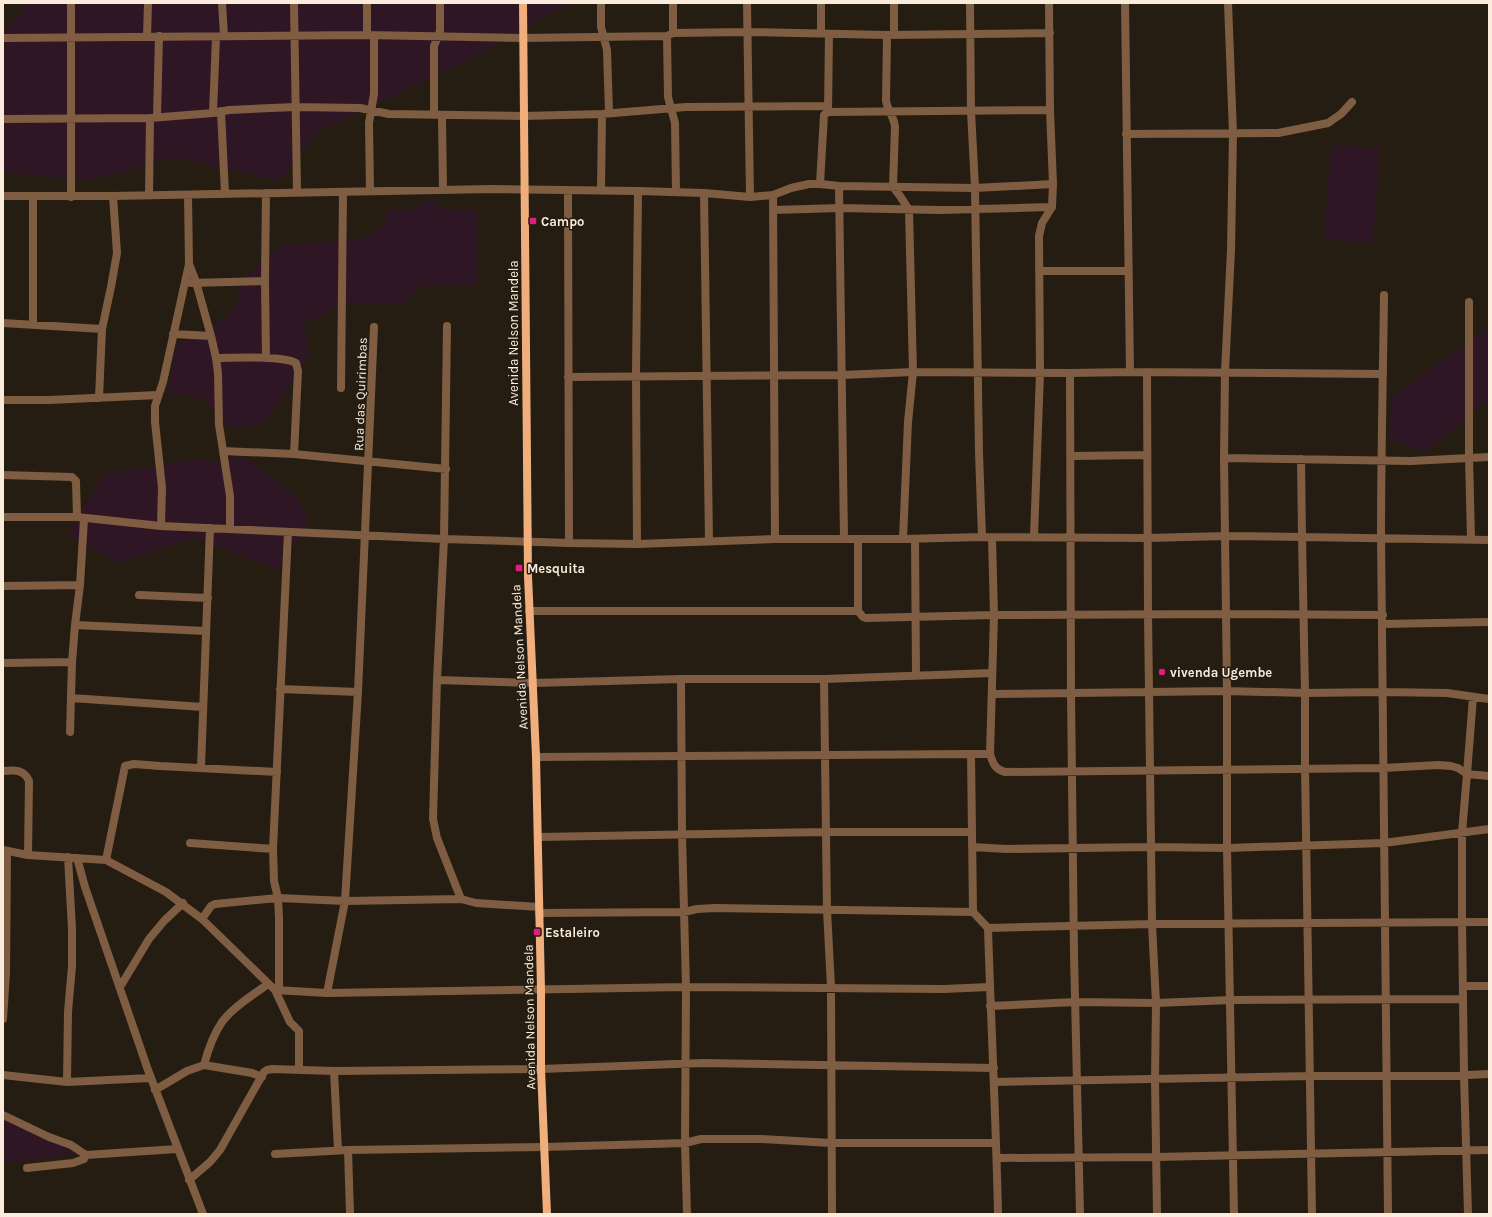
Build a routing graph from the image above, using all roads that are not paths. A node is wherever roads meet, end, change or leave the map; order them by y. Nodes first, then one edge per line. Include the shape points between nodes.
1 (71, 3) edge
2 (148, 3) edge
3 (222, 3) edge
4 (294, 3) edge
5 (367, 3) edge
6 (440, 3) edge
7 (523, 3) edge
8 (601, 3) edge
9 (673, 3) edge
10 (747, 3) edge
11 (821, 3) edge
12 (894, 3) edge
13 (970, 3) edge
14 (1049, 3) edge
15 (1124, 3) edge
16 (1228, 3) edge
17 (747, 32) junction
18 (1050, 33) junction
19 (670, 34) junction
20 (825, 34) junction
21 (971, 34) junction
22 (294, 35) junction
23 (371, 35) junction
24 (890, 35) junction
25 (159, 36) junction
26 (220, 36) junction
27 (438, 36) junction
28 (70, 37) junction
29 (147, 37) junction
30 (603, 37) junction
31 (3, 38) edge
32 (523, 38) junction
33 (1352, 102) dead end
34 (749, 106) junction
35 (670, 107) junction
36 (295, 108) junction
37 (828, 109) junction
38 (372, 110) junction
39 (1050, 110) junction
40 (972, 111) junction
41 (217, 112) junction
42 (890, 112) junction
43 (605, 113) junction
44 (438, 116) junction
45 (524, 116) junction
46 (154, 118) junction
47 (3, 119) edge
48 (72, 119) junction
49 (1126, 134) junction
50 (1233, 134) junction
51 (820, 184) junction
52 (1053, 184) junction
53 (840, 186) junction
54 (893, 187) junction
55 (975, 188) junction
56 (370, 190) junction
57 (443, 190) junction
58 (525, 190) junction
59 (568, 191) junction
60 (601, 191) junction
61 (638, 191) junction
62 (297, 192) junction
63 (343, 192) junction
64 (676, 192) junction
65 (266, 193) junction
66 (704, 193) junction
67 (225, 194) junction
68 (188, 195) junction
69 (773, 195) junction
70 (3, 196) edge
71 (34, 196) junction
72 (113, 196) junction
73 (150, 196) junction
74 (71, 197) junction
75 (750, 197) junction
76 (1052, 206) junction
77 (840, 208) junction
78 (976, 209) junction
79 (773, 210) junction
80 (909, 210) junction
81 (189, 264) junction
82 (1128, 271) junction
83 (1039, 272) junction
84 (265, 281) junction
85 (196, 282) junction
86 (185, 285) junction
87 (1384, 296) dead end
88 (1469, 302) dead end
89 (3, 323) edge
90 (33, 324) junction
91 (447, 326) dead end
92 (374, 327) dead end
93 (102, 329) junction
94 (173, 334) junction
95 (211, 336) junction
96 (216, 358) junction
97 (266, 358) junction
98 (913, 372) junction
99 (1130, 372) junction
100 (1147, 372) junction
101 (1225, 372) junction
102 (978, 373) junction
103 (1040, 373) junction
104 (1070, 373) junction
105 (1383, 374) junction
106 (636, 375) junction
107 (706, 375) junction
108 (774, 375) junction
109 (842, 375) junction
110 (568, 377) junction
111 (341, 388) dead end
112 (158, 395) junction
113 (99, 398) junction
114 (3, 400) edge
115 (223, 451) junction
116 (294, 454) junction
117 (1147, 455) junction
118 (1071, 456) junction
119 (1489, 457) edge
120 (1224, 458) junction
121 (1469, 458) junction
122 (1301, 459) junction
123 (1381, 460) junction
124 (369, 461) junction
125 (446, 469) junction
126 (3, 475) edge
127 (3, 517) edge
128 (81, 518) junction
129 (160, 526) junction
130 (210, 528) junction
131 (230, 529) junction
132 (288, 532) junction
133 (365, 534) junction
134 (1225, 536) junction
135 (982, 537) junction
136 (1034, 537) junction
137 (1302, 537) junction
138 (844, 538) junction
139 (992, 538) junction
140 (1071, 538) junction
141 (1148, 538) junction
142 (1381, 538) junction
143 (444, 539) junction
144 (775, 539) junction
145 (858, 539) junction
146 (903, 539) junction
147 (915, 539) junction
148 (1471, 539) junction
149 (1489, 540) edge
150 (709, 541) junction
151 (527, 542) junction
152 (569, 543) junction
153 (637, 544) junction
154 (80, 585) junction
155 (3, 586) edge
156 (140, 595) dead end
157 (208, 598) junction
158 (529, 611) junction
159 (858, 611) junction
160 (1226, 614) junction
161 (994, 615) junction
162 (1070, 615) junction
163 (1148, 615) junction
164 (1303, 615) junction
165 (1383, 615) junction
166 (916, 617) junction
167 (1489, 622) edge
168 (1383, 624) junction
169 (75, 625) junction
170 (206, 631) junction
171 (72, 662) junction
172 (3, 663) edge
173 (992, 673) junction
174 (916, 675) junction
175 (681, 679) junction
176 (824, 679) junction
177 (437, 680) junction
178 (533, 683) junction
179 (280, 689) junction
180 (358, 692) junction
181 (1150, 692) junction
182 (1227, 692) junction
183 (1383, 692) junction
184 (1071, 693) junction
185 (1306, 693) junction
186 (992, 694) junction
187 (1473, 697) junction
188 (71, 698) junction
189 (1489, 699) edge
190 (203, 707) junction
191 (70, 732) dead end
192 (825, 754) junction
193 (971, 754) junction
194 (990, 754) junction
195 (536, 757) junction
196 (681, 757) junction
197 (201, 767) junction
198 (1305, 768) junction
199 (1383, 768) junction
200 (1151, 770) junction
201 (1227, 770) junction
202 (3, 771) edge
203 (1072, 771) junction
204 (277, 772) junction
205 (1467, 774) junction
206 (1489, 776) edge
207 (1489, 829) edge
208 (826, 832) junction
209 (971, 832) junction
210 (1462, 833) junction
211 (682, 834) junction
212 (538, 837) junction
213 (190, 843) dead end
214 (1384, 843) junction
215 (1306, 846) junction
216 (972, 847) junction
217 (1151, 847) junction
218 (1073, 848) junction
219 (1227, 848) junction
220 (273, 849) junction
221 (5, 851) edge
222 (28, 854) junction
223 (68, 857) junction
224 (77, 858) junction
225 (106, 860) junction
226 (278, 898) junction
227 (461, 899) junction
228 (345, 901) junction
229 (183, 903) junction
230 (539, 910) junction
231 (827, 910) junction
232 (684, 912) junction
233 (973, 912) junction
234 (202, 919) junction
235 (1308, 922) junction
236 (1386, 922) junction
237 (1462, 922) junction
238 (1489, 922) edge
239 (5, 923) edge
240 (1229, 923) junction
241 (1152, 924) junction
242 (1075, 926) junction
243 (988, 928) junction
244 (1463, 986) junction
245 (1489, 986) edge
246 (120, 987) junction
247 (686, 987) junction
248 (831, 987) junction
249 (990, 987) junction
250 (274, 988) junction
251 (541, 990) junction
252 (327, 993) junction
253 (1463, 999) junction
254 (1231, 1000) junction
255 (1309, 1000) junction
256 (1386, 1000) junction
257 (1076, 1002) junction
258 (1156, 1003) junction
259 (990, 1006) junction
260 (3, 1019) edge
261 (685, 1064) junction
262 (204, 1065) junction
263 (832, 1066) junction
264 (994, 1068) junction
265 (541, 1069) junction
266 (299, 1070) junction
267 (334, 1071) junction
268 (1489, 1074) edge
269 (3, 1075) edge
270 (1464, 1075) junction
271 (1310, 1076) junction
272 (1387, 1076) junction
273 (262, 1077) junction
274 (151, 1078) junction
275 (1232, 1078) junction
276 (1078, 1080) junction
277 (1155, 1080) junction
278 (67, 1082) junction
279 (994, 1082) junction
280 (155, 1090) junction
281 (3, 1115) edge
282 (685, 1143) junction
283 (832, 1143) junction
284 (996, 1143) junction
285 (544, 1147) junction
286 (177, 1149) junction
287 (338, 1150) junction
288 (348, 1150) junction
289 (1489, 1150) edge
290 (1466, 1151) junction
291 (1388, 1152) junction
292 (276, 1154) dead end
293 (1311, 1154) junction
294 (86, 1155) junction
295 (1234, 1155) junction
296 (1156, 1157) junction
297 (997, 1158) junction
298 (1080, 1158) junction
299 (27, 1168) dead end
300 (189, 1180) junction
301 (203, 1214) edge
302 (350, 1214) edge
303 (547, 1214) edge
304 (686, 1214) edge
305 (832, 1214) edge
306 (998, 1214) edge
307 (1080, 1214) edge
308 (1157, 1214) edge
309 (1234, 1214) edge
310 (1312, 1214) edge
311 (1388, 1214) edge
312 (1468, 1214) edge

1 - 28 street
2 - 29 street
3 - 26 street
4 - 22 street
5 - 23 street
6 - 27 street
7 - 32 street, Avenida Nelson Mandela
8 - 30 street
9 - 19 street
10 - 17 street
11 - 20 street
12 - 24 street
13 - 21 street
14 - 18 street
15 - 49 street
16 - 50 street
17 - 19 street
17 - 20 street
17 - 34 street
18 - 21 street
18 - 39 street
19 - 30 street
19 - 35 street
20 - 24 street
20 - 37 street
21 - 24 street
21 - 40 street
22 - 23 street
22 - 26 street
22 - 36 street
23 - 27 street
23 - 38 street via 374,94
24 - 42 street via 886,101
25 - 26 street
25 - 29 street
25 - 46 street
26 - 41 street
27 - 32 street
27 - 44 street via 434,46
28 - 29 street
28 - 31 street
28 - 48 street
30 - 32 street
30 - 43 street via 607,50
32 - 45 street, Avenida Nelson Mandela
33 - 50 street via 1328,123 1278,133
34 - 35 street
34 - 37 street
34 - 75 street
35 - 43 street
35 - 64 street via 675,123
36 - 38 street
36 - 41 street
36 - 62 street
37 - 42 street
37 - 51 street via 824,115
38 - 44 street via 389,114
38 - 56 street via 369,123
39 - 40 street
39 - 52 street
40 - 42 street
40 - 55 street
41 - 46 street
41 - 67 street
42 - 54 street via 895,127
43 - 45 street
43 - 60 street
44 - 45 street
44 - 57 street
45 - 58 street, Avenida Nelson Mandela
46 - 48 street
46 - 73 street
47 - 48 street
48 - 74 street
49 - 50 street
49 - 82 street
50 - 101 street
51 - 53 street
51 - 69 street via 799,186
52 - 55 street
52 - 76 street
53 - 54 street
53 - 77 street
54 - 55 street
54 - 80 street
55 - 78 street
56 - 57 street
56 - 63 street
57 - 58 street
58 - 59 street
58 - 151 street, Avenida Nelson Mandela
59 - 60 street
59 - 110 street
60 - 61 street
61 - 64 street
61 - 106 street
62 - 63 street
62 - 65 street
63 - 111 street
64 - 66 street
65 - 67 street
65 - 84 street
66 - 75 street
66 - 107 street
67 - 68 street
68 - 73 street
68 - 81 street
69 - 75 street
69 - 79 street
70 - 71 street
71 - 74 street
71 - 90 street
72 - 73 street
72 - 74 street
72 - 93 street via 117,260
76 - 78 street
76 - 83 street via 1042,223 1039,236
77 - 79 street
77 - 80 street
77 - 109 street
78 - 80 street
78 - 102 street
79 - 108 street
80 - 98 street
81 - 85 street
81 - 86 street
82 - 83 street
82 - 99 street
83 - 103 street
84 - 85 street
84 - 97 street
85 - 86 street
85 - 95 street
86 - 94 street
87 - 105 street
88 - 121 street
89 - 90 street
90 - 93 street
91 - 125 street
92 - 124 street, Rua das Quirimbas
93 - 113 street
94 - 95 street
94 - 112 street
95 - 96 street
96 - 97 street
96 - 115 street
97 - 116 street via 293,361 298,366
98 - 102 street
98 - 109 street
98 - 146 street via 908,422
99 - 100 street
99 - 104 street
100 - 101 street
100 - 117 street
101 - 105 street
101 - 120 street
102 - 103 street
102 - 135 street
103 - 104 street
103 - 136 street
104 - 118 street
105 - 123 street
106 - 107 street
106 - 110 street
106 - 153 street
107 - 108 street
107 - 150 street
108 - 109 street
108 - 144 street
109 - 138 street
110 - 152 street
112 - 113 street
112 - 129 street via 155,422 162,488
113 - 114 street
115 - 116 street
115 - 131 street via 230,496
116 - 124 street
117 - 118 street
117 - 141 street
118 - 140 street
119 - 121 street
120 - 122 street
120 - 134 street
121 - 123 street
121 - 148 street
122 - 123 street
122 - 137 street
123 - 142 street
124 - 125 street
124 - 133 street, Rua das Quirimbas
125 - 143 street
126 - 128 street via 72,477 76,481
127 - 128 street
128 - 129 street
128 - 154 street
129 - 130 street
130 - 131 street
130 - 157 street
131 - 132 street
132 - 133 street
132 - 179 street
133 - 143 street
133 - 180 street, Rua das Quirimbas
134 - 137 street
134 - 141 street
134 - 160 street
135 - 139 street
135 - 147 street
136 - 139 street
136 - 140 street
137 - 142 street
137 - 164 street
138 - 144 street
138 - 145 street
139 - 161 street
140 - 141 street
140 - 162 street
141 - 163 street
142 - 148 street
142 - 165 street
143 - 151 street
143 - 177 street
144 - 150 street
145 - 146 street
145 - 159 street
146 - 147 street
147 - 166 street
148 - 149 street
150 - 153 street
151 - 152 street
151 - 158 street, Avenida Nelson Mandela
152 - 153 street
154 - 155 street
154 - 169 street
156 - 157 street
157 - 170 street
158 - 159 street
158 - 178 street, Avenida Nelson Mandela
159 - 166 street via 866,618
160 - 163 street
160 - 164 street
160 - 182 street
161 - 162 street
161 - 166 street
161 - 173 street
162 - 163 street
162 - 184 street
163 - 181 street
164 - 165 street
164 - 185 street
165 - 168 street
166 - 174 street
167 - 168 street
168 - 183 street
169 - 170 street
169 - 171 street
170 - 190 street
171 - 172 street
171 - 188 street
173 - 174 street
173 - 186 street
174 - 176 street
175 - 176 street
175 - 178 street
175 - 196 street
176 - 192 street
177 - 178 street
177 - 227 street via 433,819 437,838
178 - 195 street, Avenida Nelson Mandela
179 - 180 street
179 - 204 street
180 - 228 street, Rua das Quirimbas
181 - 182 street
181 - 184 street
181 - 200 street
182 - 185 street
182 - 201 street
183 - 185 street
183 - 187 street via 1447,693
183 - 199 street
184 - 186 street
184 - 203 street
185 - 198 street
186 - 194 street
187 - 189 street
187 - 205 street
188 - 190 street
188 - 191 street
190 - 197 street
192 - 193 street
192 - 196 street
192 - 208 street
193 - 194 street
193 - 209 street
194 - 203 street via 992,763 1004,772
195 - 196 street
195 - 212 street, Avenida Nelson Mandela
196 - 211 street
197 - 204 street
197 - 225 street via 134,764 125,766
198 - 199 street
198 - 201 street
198 - 215 street
199 - 205 street via 1444,766 1458,768
199 - 214 street
200 - 201 street
200 - 203 street
200 - 217 street
201 - 219 street
202 - 222 street via 19,771 29,781
203 - 218 street
204 - 220 street
205 - 206 street
205 - 210 street
207 - 210 street
208 - 209 street
208 - 211 street
208 - 231 street
209 - 216 street
210 - 214 street
210 - 237 street
211 - 212 street
211 - 232 street
212 - 230 street, Avenida Nelson Mandela
213 - 220 street
214 - 215 street
214 - 236 street
215 - 219 street
215 - 235 street
216 - 218 street
216 - 233 street
217 - 218 street
217 - 219 street
217 - 241 street
218 - 242 street
219 - 240 street
220 - 226 street via 274,881
221 - 222 street
221 - 239 street
222 - 223 street
223 - 224 street
223 - 278 street via 72,958
224 - 225 street
224 - 246 street
225 - 229 street
226 - 228 street
226 - 234 street via 215,904
226 - 250 street
227 - 228 street
227 - 230 street
228 - 252 street, Rua das Quirimbas
229 - 234 street
229 - 246 street via 149,939
230 - 232 street
230 - 251 street, Avenida Nelson Mandela
231 - 232 street via 715,908
231 - 233 street
231 - 248 street
232 - 247 street
233 - 243 street
234 - 250 street
235 - 236 street
235 - 240 street
235 - 255 street
236 - 237 street
236 - 256 street
237 - 238 street
237 - 244 street
239 - 260 street via 6,973
240 - 241 street
240 - 254 street
241 - 242 street
241 - 258 street
242 - 243 street
242 - 257 street
243 - 249 street
244 - 245 street
244 - 253 street
246 - 274 street
247 - 248 street
247 - 251 street
247 - 261 street
248 - 249 street
248 - 263 street
249 - 259 street
250 - 252 street
250 - 262 street via 245,1001 223,1021 210,1044
250 - 266 street via 286,1016 299,1031
251 - 252 street
251 - 265 street, Avenida Nelson Mandela
253 - 256 street
253 - 270 street
254 - 255 street
254 - 258 street
254 - 275 street
255 - 256 street
255 - 271 street
256 - 272 street
257 - 258 street
257 - 259 street
257 - 276 street
258 - 277 street
259 - 264 street
261 - 263 street
261 - 265 street
261 - 282 street
262 - 273 street
262 - 280 street via 187,1071
263 - 264 street
263 - 283 street
264 - 279 street
265 - 267 street
265 - 285 street, Avenida Nelson Mandela
266 - 267 street
266 - 273 street via 272,1069 264,1072
267 - 287 street
268 - 270 street
269 - 278 street
270 - 272 street
270 - 290 street
271 - 272 street
271 - 275 street
271 - 293 street
272 - 291 street
273 - 300 street via 220,1150
274 - 278 street
274 - 280 street
275 - 277 street
275 - 295 street
276 - 277 street
276 - 279 street
276 - 298 street
277 - 296 street
279 - 284 street
280 - 286 street
281 - 294 street via 71,1145
282 - 283 street via 701,1139 761,1139
282 - 285 street
282 - 304 street
283 - 284 street
283 - 305 street
284 - 297 street
285 - 288 street
285 - 303 street, Avenida Nelson Mandela
286 - 294 street
286 - 300 street
287 - 288 street
287 - 292 street
288 - 302 street
289 - 290 street
290 - 291 street
290 - 312 street
291 - 293 street
291 - 311 street
293 - 295 street
293 - 310 street
294 - 299 street via 84,1159 73,1163
295 - 296 street
295 - 309 street
296 - 298 street
296 - 308 street
297 - 298 street
297 - 306 street
298 - 307 street
300 - 301 street

